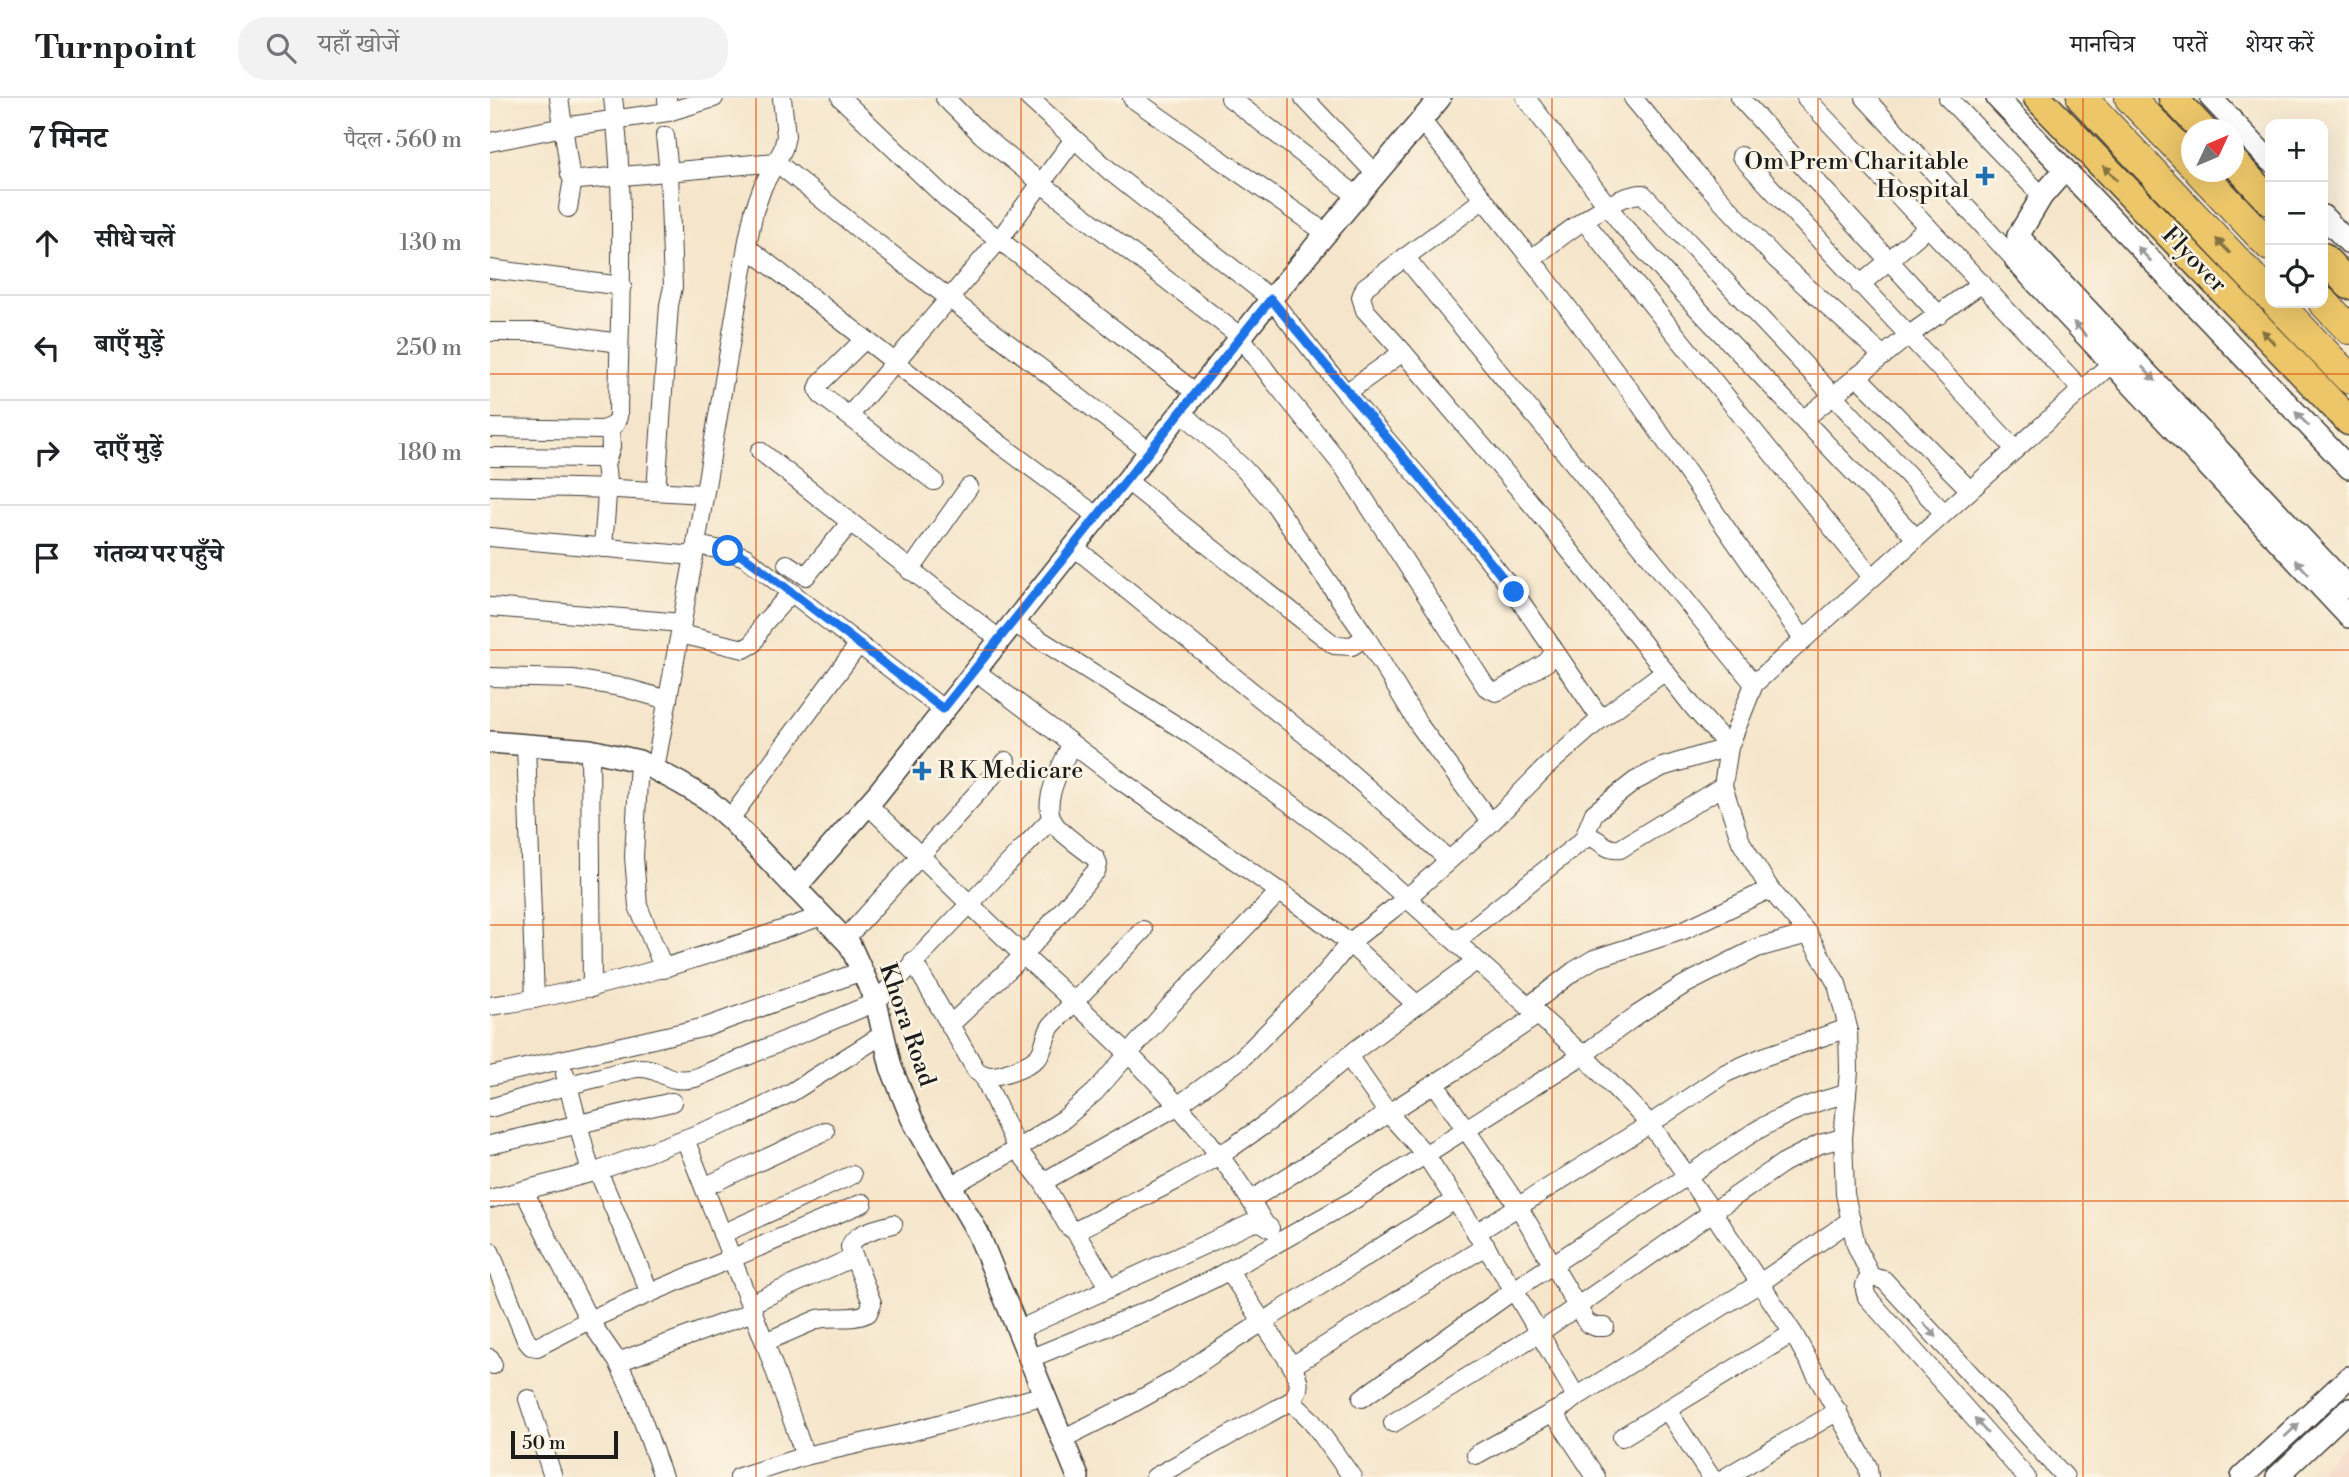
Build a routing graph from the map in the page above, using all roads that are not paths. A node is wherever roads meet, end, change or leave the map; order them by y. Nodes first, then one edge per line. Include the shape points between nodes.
1 (559, 98) edge
2 (613, 98) edge
3 (714, 98) edge
4 (782, 98) edge
5 (841, 98) edge
6 (945, 98) edge
7 (1029, 98) edge
8 (1132, 98) edge
9 (1230, 98) edge
10 (1304, 98) edge
11 (1440, 98) edge
12 (1526, 98) edge
13 (1633, 98) edge
14 (1741, 98) edge
15 (1806, 98) edge
16 (1865, 98) edge
17 (1948, 98) edge
18 (1997, 98) edge
19 (2038, 98) edge
20 (2082, 98) edge
21 (2130, 98) edge
22 (2173, 98) edge
23 (2211, 98) edge
24 (667, 105) edge
25 (2193, 119) edge
26 (616, 120) junction
27 (1422, 120) junction
28 (563, 127) junction
29 (665, 136) dead end
30 (1074, 139) junction
31 (490, 142) edge
32 (2181, 151) edge
33 (1741, 156) dead end
34 (2265, 156) edge
35 (776, 162) junction
36 (2064, 171) junction
37 (669, 172) junction
38 (2244, 173) edge
39 (1376, 174) junction
40 (620, 176) junction
41 (573, 179) junction
42 (2209, 182) edge
43 (1042, 183) junction
44 (1357, 196) junction
45 (2042, 196) junction
46 (2265, 196) edge
47 (1484, 199) junction
48 (1606, 206) junction
49 (568, 208) dead end
50 (1584, 221) junction
51 (2328, 221) edge
52 (1928, 227) junction
53 (1326, 233) junction
54 (2018, 236) junction
55 (999, 240) junction
56 (2349, 243) edge
57 (2269, 245) edge
58 (747, 247) junction
59 (1405, 257) junction
60 (1531, 259) junction
61 (1889, 260) junction
62 (2016, 261) junction
63 (2328, 262) edge
64 (490, 269) edge
65 (1982, 283) junction
66 (1860, 285) junction
67 (2349, 285) edge
68 (622, 286) junction
69 (2265, 291) edge
70 (950, 299) junction
71 (1271, 299) junction
72 (2328, 307) edge
73 (2282, 308) edge
74 (1939, 315) junction
75 (2349, 329) edge
76 (490, 332) edge
77 (1908, 336) junction
78 (1241, 337) junction
79 (865, 339) junction
80 (618, 343) junction
81 (1403, 352) junction
82 (1883, 356) junction
83 (896, 363) junction
84 (2112, 363) junction
85 (1857, 376) junction
86 (2349, 379) edge
87 (2082, 390) junction
88 (1196, 393) junction
89 (1346, 393) junction
90 (1833, 395) junction
91 (2169, 410) junction
92 (1181, 411) junction
93 (849, 416) junction
94 (1804, 419) junction
95 (2349, 421) edge
96 (490, 428) edge
97 (610, 428) junction
98 (2015, 449) junction
99 (760, 451) dead end
100 (1149, 451) junction
101 (490, 457) edge
102 (605, 465) junction
103 (2349, 468) edge
104 (1126, 480) junction
105 (934, 481) dead end
106 (490, 486) edge
107 (969, 486) dead end
108 (606, 489) junction
109 (1970, 490) junction
110 (656, 491) junction
111 (704, 494) junction
112 (1944, 513) junction
113 (1097, 516) junction
114 (850, 523) junction
115 (490, 537) edge
116 (1916, 538) junction
117 (1073, 546) junction
118 (603, 548) junction
119 (695, 551) junction
120 (787, 564) dead end
121 (911, 571) junction
122 (1872, 577) junction
123 (2349, 589) edge
124 (792, 592) junction
125 (490, 607) edge
126 (2349, 617) edge
127 (681, 629) junction
128 (1006, 631) junction
129 (1366, 637) junction
130 (1803, 639) junction
131 (859, 644) junction
132 (1552, 647) junction
133 (974, 670) junction
134 (1665, 671) junction
135 (490, 677) edge
136 (1754, 684) junction
137 (668, 699) junction
138 (943, 709) junction
139 (1601, 719) junction
140 (490, 742) edge
141 (526, 744) junction
142 (1071, 744) junction
143 (1729, 747) junction
144 (590, 750) junction
145 (1006, 761) dead end
146 (647, 765) junction
147 (1723, 786) junction
148 (867, 804) junction
149 (730, 819) junction
150 (1051, 819) junction
151 (1491, 823) junction
152 (1583, 840) junction
153 (921, 856) junction
154 (1449, 860) junction
155 (795, 888) junction
156 (1770, 889) junction
157 (1280, 891) junction
158 (1408, 897) junction
159 (970, 903) junction
160 (822, 916) junction
161 (1143, 930) dead end
162 (1808, 934) junction
163 (845, 939) junction
164 (1456, 941) junction
165 (1349, 943) junction
166 (1024, 956) junction
167 (913, 961) junction
168 (1476, 961) junction
169 (664, 969) junction
170 (862, 971) junction
171 (592, 988) junction
172 (535, 999) junction
173 (876, 1002) junction
174 (1076, 1002) junction
175 (1416, 1004) junction
176 (490, 1006) edge
177 (1534, 1010) junction
178 (950, 1025) junction
179 (1848, 1028) junction
180 (882, 1035) junction
181 (1129, 1055) junction
182 (1583, 1055) junction
183 (1348, 1056) junction
184 (562, 1061) junction
185 (983, 1075) junction
186 (490, 1076) edge
187 (1435, 1084) junction
188 (568, 1085) junction
189 (1847, 1094) junction
190 (672, 1102) dead end
191 (1179, 1105) junction
192 (490, 1108) edge
193 (1388, 1113) junction
194 (578, 1123) junction
195 (1650, 1124) junction
196 (1465, 1129) junction
197 (825, 1130) dead end
198 (1843, 1138) junction
199 (685, 1139) junction
200 (490, 1145) edge
201 (1017, 1149) junction
202 (1220, 1154) junction
203 (1425, 1154) junction
204 (594, 1172) junction
205 (852, 1175) dead end
206 (1687, 1176) junction
207 (1042, 1182) junction
208 (951, 1186) junction
209 (704, 1187) junction
210 (524, 1191) junction
211 (490, 1199) edge
212 (1251, 1200) junction
213 (1455, 1200) junction
214 (863, 1203) dead end
215 (1518, 1206) junction
216 (1712, 1212) junction
217 (1851, 1220) junction
218 (1265, 1223) junction
219 (893, 1224) dead end
220 (1075, 1231) junction
221 (722, 1234) junction
222 (1481, 1240) junction
223 (1280, 1242) junction
224 (490, 1251) edge
225 (854, 1257) junction
226 (732, 1259) junction
227 (1551, 1265) junction
228 (1229, 1270) junction
229 (1871, 1277) junction
230 (1760, 1283) junction
231 (1110, 1288) junction
232 (1514, 1290) junction
233 (650, 1293) junction
234 (1577, 1306) junction
235 (752, 1308) junction
236 (589, 1320) junction
237 (1263, 1322) junction
238 (1605, 1327) dead end
239 (1018, 1330) junction
240 (1793, 1333) junction
241 (1539, 1334) junction
242 (765, 1342) junction
243 (1031, 1358) junction
244 (618, 1362) junction
245 (1292, 1366) junction
246 (2349, 1377) edge
247 (1045, 1395) junction
248 (1362, 1398) dead end
249 (527, 1399) dead end
250 (1573, 1399) junction
251 (1291, 1401) junction
252 (2349, 1409) edge
253 (1667, 1410) junction
254 (1838, 1411) junction
255 (1553, 1412) junction
256 (1393, 1423) dead end
257 (1622, 1437) dead end
258 (1062, 1439) junction
259 (1476, 1455) dead end
260 (805, 1456) junction
261 (553, 1477) edge
262 (663, 1477) edge
263 (738, 1477) edge
264 (1078, 1477) edge
265 (1155, 1477) edge
266 (1352, 1477) edge
267 (1596, 1477) edge
268 (1711, 1477) edge
269 (1726, 1477) edge
270 (1868, 1477) edge
271 (2026, 1477) edge
272 (2065, 1477) edge
273 (2242, 1477) edge
274 (2277, 1477) edge

1 - 28 street
2 - 26 street
3 - 24 street
4 - 35 street via 786,136
5 - 55 street via 948,200
6 - 43 street
7 - 30 street
8 - 53 street
9 - 44 street
10 - 39 street
11 - 27 street
12 - 48 street
13 - 82 street via 1776,259
14 - 61 street
15 - 52 street
16 - 62 street
17 - 45 street
18 - 36 street
95 -> 19 highway, Flyover
69 -> 20 highway
21 - 32 highway
22 - 25 highway
23 - 34 street
24 - 26 street
26 - 28 street
26 - 40 street
27 - 39 street
27 - 47 street
28 - 31 street
28 - 41 street
29 - 37 street
30 - 43 street
30 - 71 street
33 - 66 street
35 - 37 street
35 - 58 street via 754,211
35 - 70 street
36 - 45 street
103 -> 36 street
37 - 40 street
37 - 110 street via 673,286
38 - 46 highway
39 - 44 street
40 - 41 street
40 - 68 street
41 - 49 street
42 - 57 highway
43 - 55 street
43 - 78 street
44 - 53 street
45 - 54 street
47 - 59 street
47 - 60 street
48 - 50 street
48 - 90 street via 1643,194
48 - 94 street
50 - 60 street
50 - 122 street
51 - 56 street
52 - 61 street
52 - 65 street
53 - 71 street
54 - 62 street
54 -> 91 street
55 - 70 street
55 - 88 street
58 - 79 street
58 - 111 street
59 - 81 street via 1365,287 1361,297 1365,310
59 - 136 street
60 - 130 street via 1637,400
61 - 66 street
61 - 74 street
84 -> 62 street
63 - 67 highway
64 - 68 street
65 - 74 street
65 - 87 street
66 - 77 street
68 - 80 street
70 - 83 street
70 - 100 street
71 - 78 street
71 - 89 street
72 - 75 highway
73 - 86 highway
74 - 77 street
76 - 80 street via 542,332
77 - 82 street
77 - 98 street
78 - 88 street
78 - 132 street via 1345,469 1486,687 1501,691 1547,663
79 - 83 street
79 - 93 street via 818,389
80 - 97 street via 618,416
81 - 89 street
81 - 134 street
82 - 85 street
83 - 93 street
83 - 113 street
84 - 87 street
84 - 91 street
85 - 90 street
85 - 109 street
87 - 98 street
88 - 92 street
89 - 132 street via 1474,541
90 - 94 street
90 - 112 street
91 - 123 street
126 -> 91 street
92 - 100 street
92 - 129 street via 1273,502
93 - 105 street
94 - 116 street
96 - 97 street
97 - 102 street via 611,447
98 - 109 street
99 - 114 street
100 - 104 street
101 - 102 street via 598,457
102 - 108 street
104 - 113 street
104 - 129 street via 1334,645 1352,646
106 - 108 street
107 - 121 street
108 - 110 street
108 - 118 street
109 - 112 street
110 - 111 street
111 - 119 street
112 - 116 street
113 - 117 street
114 - 120 street via 806,576
114 - 121 street
115 - 118 street
116 - 122 street
117 - 128 street
117 - 154 street via 1331,755
118 - 119 street
119 - 124 street via 728,551 745,557
119 - 127 street
121 - 128 street
122 - 130 street
124 - 127 street via 763,624 749,648
124 - 131 street
125 - 127 street
127 - 137 street
128 - 133 street
128 - 158 street via 1193,736 1290,803
129 - 151 street via 1419,725
130 - 136 street
131 - 138 street
131 - 149 street
132 - 139 street
133 - 138 street
133 - 142 street
134 - 139 street
134 - 143 street
135 - 137 street via 574,679
136 - 143 street
137 - 146 street
138 - 148 street
139 - 151 street
140 - 141 street, Khora Road
141 - 144 street, Khora Road
141 - 172 street
142 - 150 street via 1049,800
142 - 157 street
143 - 147 street
143 - 152 street via 1662,767 1635,781 1594,813
144 - 146 street, Khora Road
144 - 171 street
145 - 153 street
146 - 149 street, Khora Road via 707,799
146 - 169 street via 634,857 638,906
147 - 152 street via 1619,849 1606,848 1590,837
147 - 156 street via 1741,842
148 - 153 street
148 - 155 street
149 - 155 street, Khora Road
150 - 159 street
150 - 166 street via 1098,865
151 - 154 street
152 - 164 street
153 - 159 street
153 - 163 street
154 - 158 street
155 - 160 street, Khora Road
156 - 162 street
156 - 177 street via 1684,930 1594,959 1574,971
157 - 165 street
157 - 181 street
158 - 164 street
158 - 165 street
159 - 166 street
159 - 167 street
160 - 163 street, Khora Road
160 - 169 street
161 - 174 street
162 - 179 street via 1837,984
162 - 182 street via 1757,948 1722,965 1637,1015
163 - 170 street, Khora Road
164 - 168 street
165 - 175 street
165 - 191 street via 1324,975 1241,1059
166 - 174 street
166 - 178 street
167 - 173 street
167 - 178 street
168 - 175 street
168 - 177 street
169 - 171 street
170 - 173 street, Khora Road
170 - 184 street via 706,1027
171 - 172 street
172 - 176 street
173 - 180 street, Khora Road
173 - 188 street via 681,1081 648,1068 635,1068
174 - 181 street
174 - 185 street via 1046,1034 1037,1058 1028,1065
175 - 183 street
177 - 182 street
177 - 187 street
178 - 185 street
179 - 189 street
179 - 195 street via 1727,1073
180 - 199 street via 792,1092
180 - 208 street, Khora Road via 912,1119
181 - 191 street
181 - 201 street via 1064,1119
182 - 195 street
182 - 196 street
183 - 193 street
183 - 202 street
184 - 186 street
184 - 188 street
185 - 201 street
187 - 193 street
187 - 196 street
188 - 192 street
188 - 194 street
189 - 198 street
189 - 206 street via 1789,1112
190 - 194 street
191 - 202 street
191 - 207 street
193 - 203 street
193 - 212 street
194 - 200 street
194 - 204 street
195 - 206 street
195 - 215 street
196 - 203 street
196 - 215 street
197 - 209 street
198 - 216 street via 1803,1152
198 - 217 street
199 - 204 street
199 - 209 street
201 - 207 street
201 - 208 street
202 - 212 street
202 - 220 street
203 - 213 street
203 - 223 street
204 - 210 street
204 - 233 street
205 - 221 street
206 - 216 street
206 - 227 street
207 - 220 street
208 - 239 street, Khora Road via 978,1233
209 - 221 street
210 - 211 street
210 - 236 street
212 - 218 street
213 - 222 street
213 - 237 street
214 - 226 street
215 - 222 street
215 - 227 street
216 - 230 street
216 - 234 street
217 - 229 street via 1856,1245
217 - 230 street
218 - 223 street
218 - 231 street via 1252,1223
219 - 225 street via 851,1241
220 - 231 street
221 - 226 street
222 - 232 street
222 - 245 street
223 - 228 street
224 - 236 street via 531,1346
225 - 235 street
225 - 242 street via 872,1303 868,1313 818,1319
226 - 233 street
226 - 235 street
227 - 232 street
227 - 234 street
228 - 237 street
228 - 243 street via 1151,1309
271 -> 229 street via 1867,1297 1864,1289
229 -> 272 street via 1884,1280
230 - 240 street
230 - 250 street
231 - 239 street
232 - 241 street
232 - 248 street
233 - 236 street
234 - 238 street via 1587,1323
234 - 241 street
235 - 242 street
235 - 244 street
236 - 244 street
237 - 245 street
237 - 258 street via 1173,1381
239 - 243 street, Khora Road
240 - 253 street
240 - 254 street
241 - 250 street via 1573,1391
241 - 256 street
242 - 260 street
243 - 247 street, Khora Road
244 - 262 street
245 - 251 street via 1300,1380
273 -> 246 street
247 - 258 street, Khora Road
247 - 260 street
249 - 261 street
250 - 255 street
251 - 265 street
251 - 266 street via 1311,1420
252 - 274 street
253 - 257 street
253 - 268 street
254 - 269 street
254 - 270 street via 1868,1467
255 - 259 street
255 - 267 street
258 - 264 street, Khora Road
260 - 263 street

